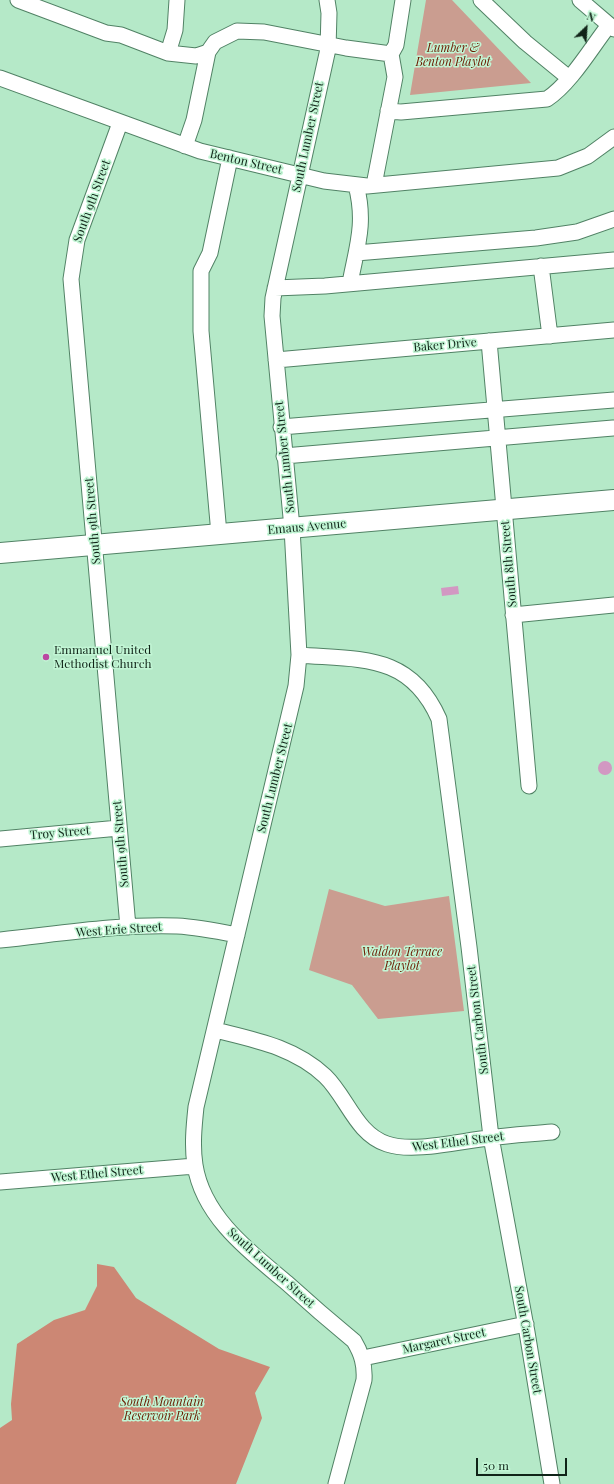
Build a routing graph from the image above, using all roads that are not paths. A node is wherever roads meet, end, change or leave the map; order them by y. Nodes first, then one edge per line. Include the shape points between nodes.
1 (18, 0) edge
2 (177, 0) edge
3 (327, 0) edge
4 (403, 0) edge
5 (481, 0) edge
6 (583, 1) edge
7 (611, 27) edge
8 (328, 45) junction
9 (208, 52) junction
10 (168, 53) junction
11 (392, 54) junction
12 (0, 78) edge
13 (569, 78) junction
14 (388, 111) junction
15 (120, 123) junction
16 (614, 136) edge
17 (185, 146) junction
18 (230, 158) junction
19 (300, 174) junction
20 (356, 185) junction
21 (374, 185) junction
22 (614, 219) edge
23 (356, 253) junction
24 (614, 260) edge
25 (541, 266) junction
26 (350, 283) junction
27 (276, 288) junction
28 (614, 330) edge
29 (550, 336) junction
30 (489, 341) junction
31 (276, 360) junction
32 (614, 400) edge
33 (495, 410) junction
34 (281, 427) junction
35 (613, 428) edge
36 (497, 437) junction
37 (284, 456) junction
38 (614, 500) edge
39 (504, 510) junction
40 (292, 528) junction
41 (219, 534) junction
42 (95, 545) junction
43 (0, 553) edge
44 (614, 605) edge
45 (513, 615) junction
46 (299, 655) junction
47 (529, 786) dead end
48 (119, 828) junction
49 (0, 839) edge
50 (128, 928) junction
51 (237, 935) junction
52 (0, 940) edge
53 (215, 1030) junction
54 (552, 1132) dead end
55 (491, 1137) junction
56 (195, 1166) junction
57 (0, 1182) edge
58 (526, 1324) junction
59 (363, 1358) junction
60 (336, 1484) edge
61 (552, 1484) edge

1 - 10 street via 106,34 121,35
2 - 10 street via 175,30
3 - 8 street, South Lumber Street
4 - 11 street via 396,45
5 - 13 street via 525,42
6 - 7 street
7 - 13 street
8 - 9 street via 264,32 237,31 215,42
8 - 11 street
8 - 19 street, South Lumber Street
9 - 10 street via 196,56
9 - 17 street via 194,120
11 - 14 street via 395,77
12 - 15 street, Benton Street
13 - 14 street via 548,99
14 - 21 street
15 - 17 street, Benton Street
15 - 42 street, South 9th Street via 77,240 71,279
16 - 21 street, Benton Street via 588,156 558,168
17 - 18 street, Benton Street
18 - 19 street, Benton Street
18 - 41 street via 210,253 201,271 201,331
19 - 20 street, Benton Street via 324,182
19 - 27 street, South Lumber Street
20 - 21 street, Benton Street
20 - 23 street via 361,202 362,222
22 - 23 street via 577,232 536,238
23 - 26 street
24 - 25 street
25 - 26 street
25 - 29 street
26 - 27 street
27 - 31 street, South Lumber Street via 272,316
28 - 29 street, Baker Drive
29 - 30 street, Baker Drive
30 - 31 street, Baker Drive
30 - 33 street, South 8th Street
31 - 34 street, South Lumber Street
32 - 33 street
33 - 34 street
33 - 36 street, South 8th Street
34 - 37 street, South Lumber Street
35 - 36 street
36 - 37 street
36 - 39 street, South 8th Street
37 - 40 street, South Lumber Street
38 - 39 main road, Emaus Avenue
39 - 40 main road, Emaus Avenue
39 - 45 street, South 8th Street
40 - 41 main road, Emaus Avenue
40 - 46 street, South Lumber Street
41 - 42 main road, Emaus Avenue
42 - 43 main road, Emaus Avenue
42 - 48 street, South 9th Street
44 - 45 street
45 - 47 street, South 8th Street
46 - 51 street, South Lumber Street via 290,716
46 - 55 street, South Carbon Street via 375,662 389,666 414,680 432,703 439,719
48 - 49 street, Troy Street
48 - 50 street, South 9th Street
50 - 51 street, West Erie Street via 178,926
50 - 52 street, West Erie Street
51 - 53 street, South Lumber Street
53 - 55 street, West Ethel Street via 274,1045 309,1063 335,1087 364,1129 386,1144 409,1148
53 - 56 street, South Lumber Street via 196,1107 193,1143
54 - 55 street, West Ethel Street
55 - 58 street, South Carbon Street
56 - 57 street, West Ethel Street
56 - 59 street, South Lumber Street via 212,1207 224,1225 241,1244 354,1341
58 - 59 street, Margaret Street
58 - 61 street, South Carbon Street
59 - 60 street, South Lumber Street via 364,1380

